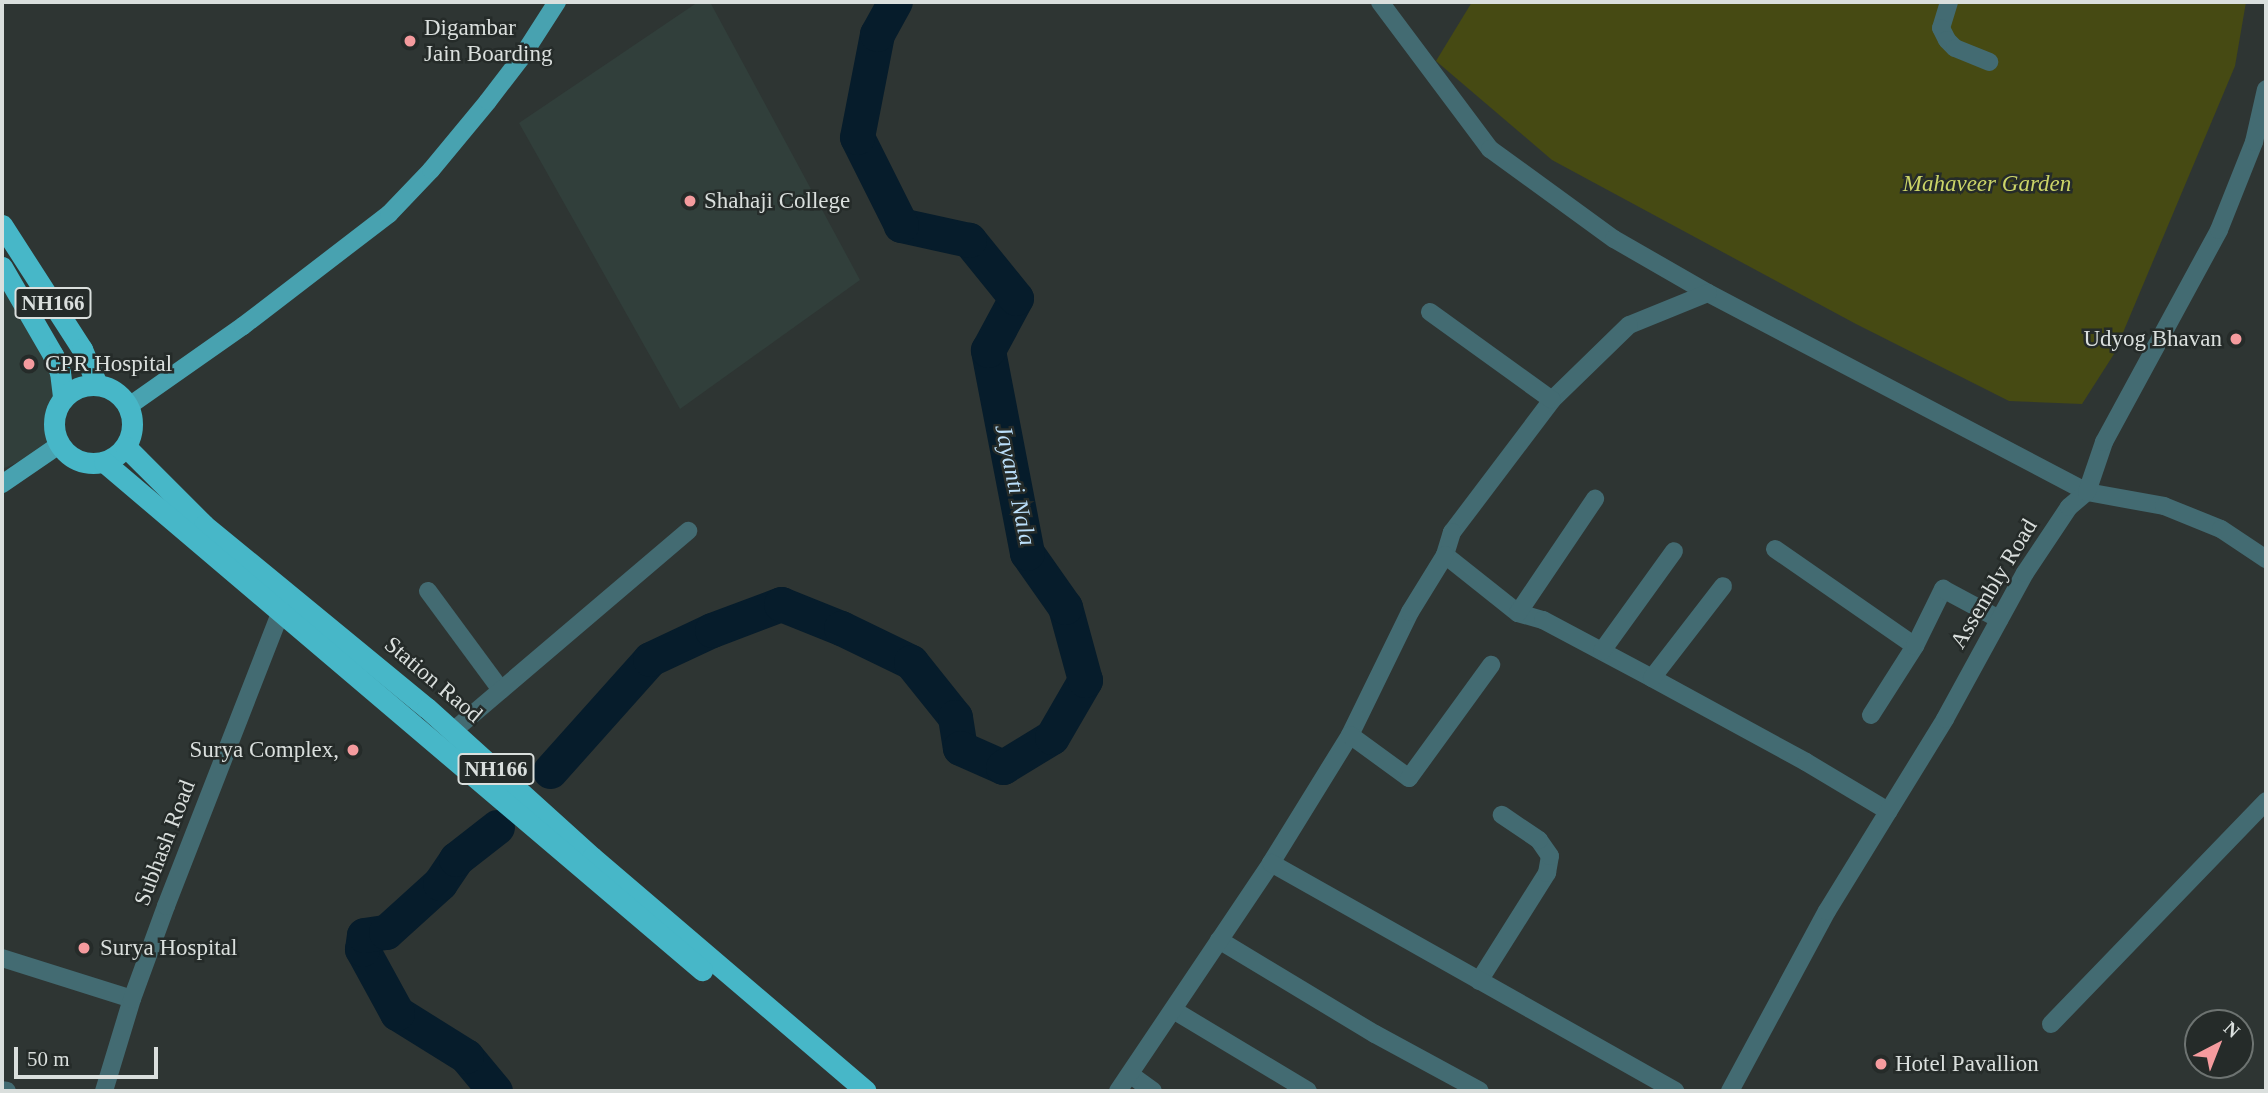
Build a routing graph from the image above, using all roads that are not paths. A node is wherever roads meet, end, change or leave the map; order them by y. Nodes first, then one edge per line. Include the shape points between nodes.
1 (557, 2) edge
2 (1380, 2) edge
3 (1949, 2) edge
4 (1989, 62) dead end
5 (2266, 89) edge
6 (2, 225) edge
7 (2, 267) edge
8 (1708, 293) junction
9 (1430, 312) dead end
10 (97, 384) junction
11 (63, 398) junction
12 (1552, 400) junction
13 (129, 406) junction
14 (60, 445) junction
15 (126, 447) junction
16 (104, 462) junction
17 (2, 484) edge
18 (2087, 492) junction
19 (1595, 499) dead end
20 (688, 531) dead end
21 (1775, 549) dead end
22 (1674, 551) dead end
23 (1445, 555) junction
24 (2266, 559) edge
25 (1723, 586) dead end
26 (428, 591) dead end
27 (1518, 613) junction
28 (280, 614) junction
29 (1999, 619) junction
30 (1915, 646) junction
31 (1602, 652) junction
32 (1491, 665) dead end
33 (1652, 678) junction
34 (500, 690) junction
35 (1871, 715) dead end
36 (453, 731) junction
37 (1350, 735) junction
38 (2266, 801) edge
39 (1888, 811) junction
40 (1502, 815) dead end
41 (1271, 863) junction
42 (1219, 940) junction
43 (2, 958) edge
44 (1479, 981) junction
45 (132, 999) junction
46 (1175, 1011) junction
47 (2051, 1024) dead end
48 (1131, 1075) junction
49 (2, 1090) edge
50 (7, 1091) edge
51 (104, 1091) edge
52 (845, 1091) edge
53 (866, 1091) edge
54 (1118, 1091) edge
55 (1153, 1091) edge
56 (1308, 1091) edge
57 (1480, 1091) edge
58 (1675, 1091) edge
59 (1730, 1091) edge

1 - 13 main road via 488,101 389,214
2 - 8 street via 1490,149 1614,239
3 - 4 street via 1941,27 1947,40
5 - 18 street, Assembly Road via 2254,142 2219,230 2104,442
6 - 10 highway, NH166 via 82,349
7 - 11 highway, NH166 via 53,355
8 - 12 street via 1629,325
8 - 18 street
9 - 12 street
10 - 11 highway via 73,390
10 - 13 highway via 110,388
11 - 14 highway, NH166 via 54,421
12 - 23 street via 1452,533
13 - 15 highway via 133,421
14 - 16 highway, NH166 via 79,461
14 - 17 main road
15 - 16 highway
15 - 36 highway, Station Raod / NH166 via 204,525
16 - 28 highway, NH166
18 - 24 street via 2164,506 2221,529
18 - 29 street, Assembly Road via 2069,507
19 - 27 street
20 - 34 street
21 - 30 street
22 - 31 street
23 - 27 street
23 - 37 street via 1410,612
25 - 33 street
26 - 34 street
27 - 31 street via 1543,620
28 - 45 street, Subhash Road
28 - 52 highway, NH166
29 - 30 street via 1943,589
29 - 39 street, Assembly Road
30 - 35 street
31 - 33 street
32 - 37 street via 1409,778
33 - 39 street
34 - 36 street
36 - 53 highway, Station Raod / NH166 via 592,857
37 - 41 street
38 - 47 street
39 - 59 street, Assembly Road via 1827,911
40 - 44 street via 1539,840 1550,856 1547,873
41 - 42 street
41 - 44 street
42 - 46 street
42 - 57 street
43 - 45 street
44 - 58 street
45 - 51 street, Subhash Road
46 - 48 street
46 - 56 street
48 - 54 street
48 - 55 street
49 - 50 street

